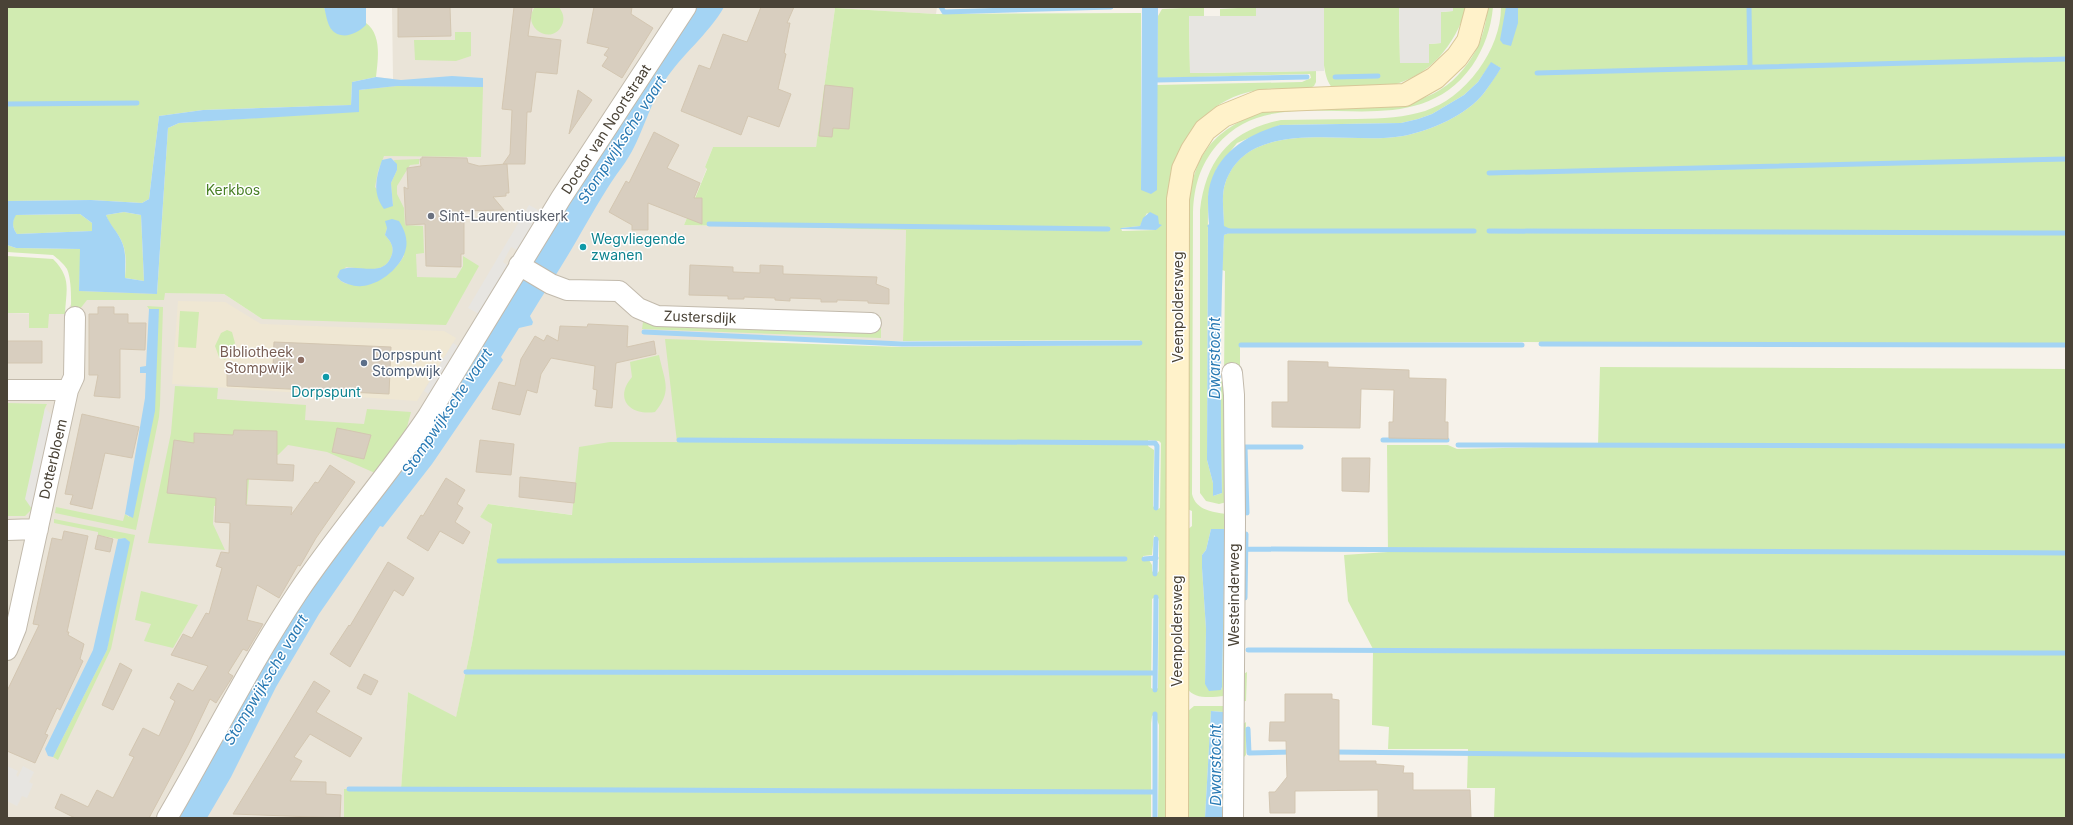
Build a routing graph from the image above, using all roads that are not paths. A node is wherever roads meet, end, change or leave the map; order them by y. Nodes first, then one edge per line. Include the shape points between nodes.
1 (686, 7) edge
2 (1477, 7) edge
3 (522, 267) junction
4 (75, 317) dead end
5 (871, 323) dead end
6 (1232, 372) dead end
7 (7, 390) edge
8 (68, 390) junction
9 (38, 529) junction
10 (7, 530) edge
11 (7, 650) edge
12 (167, 818) edge
13 (1177, 818) edge
14 (1233, 818) edge

1 - 3 street, Doctor van Noortstraat via 605,128
2 - 13 street, Veenpoldersweg via 1468,41 1457,57 1435,78 1405,95 1260,100 1223,116 1206,130 1183,169 1178,199
3 - 5 street, Zustersdijk via 567,290 619,292 638,308 656,316
3 - 12 street, Doctor van Noortstraat via 407,447 298,593
4 - 8 street, Dotterbloem via 74,377
6 - 14 street, Westeinderweg via 1235,522
7 - 8 street
8 - 9 street, Dotterbloem
9 - 10 street
9 - 11 street, Dotterbloem via 16,628

